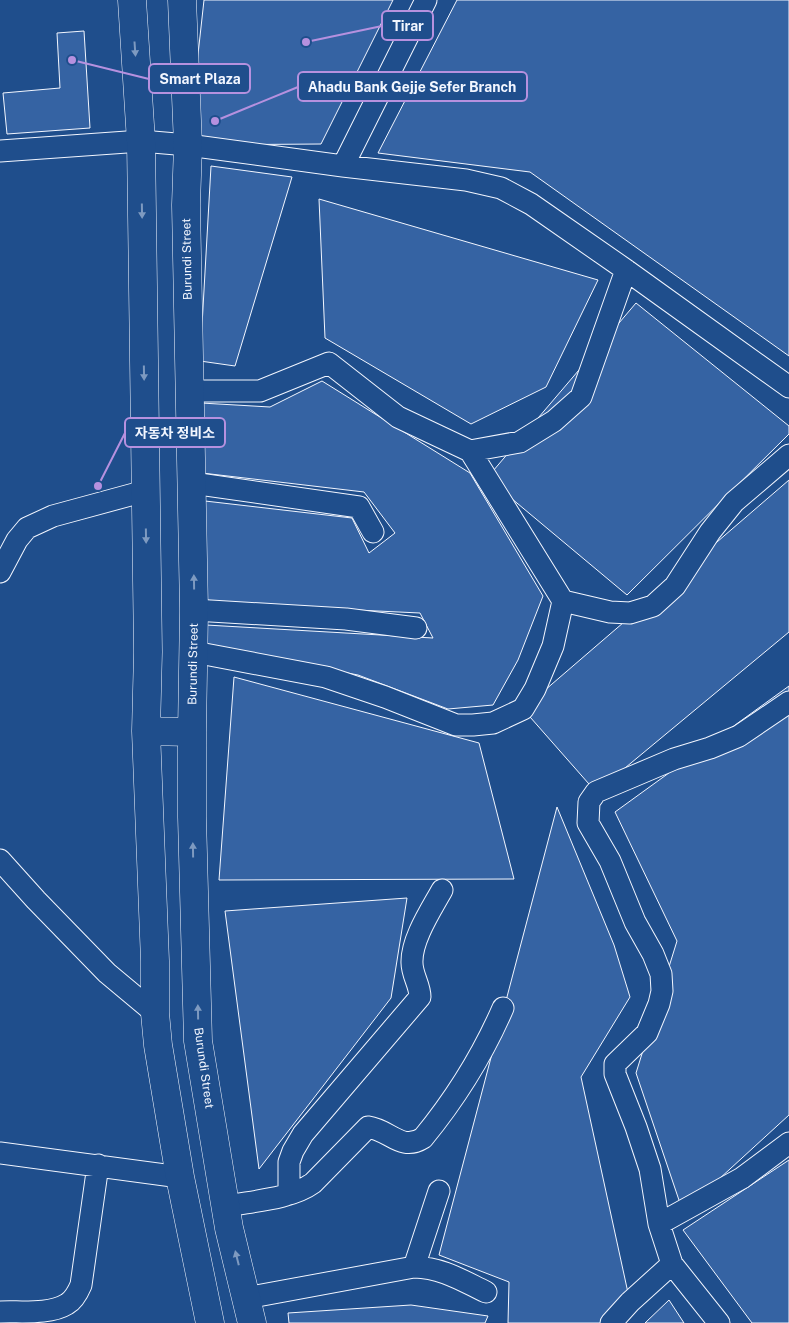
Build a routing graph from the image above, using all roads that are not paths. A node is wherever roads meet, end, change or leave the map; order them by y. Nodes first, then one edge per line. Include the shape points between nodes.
1 (132, 0) edge
2 (182, 0) edge
3 (426, 0) edge
4 (141, 141) junction
5 (188, 145) junction
6 (0, 151) edge
7 (343, 166) junction
8 (626, 270) junction
9 (789, 387) edge
10 (189, 391) junction
11 (470, 451) junction
12 (789, 455) edge
13 (192, 484) junction
14 (145, 491) junction
15 (373, 532) dead end
16 (0, 572) edge
17 (563, 601) junction
18 (194, 610) junction
19 (416, 628) dead end
20 (194, 652) junction
21 (789, 702) edge
22 (146, 731) junction
23 (192, 732) junction
24 (0, 860) edge
25 (442, 890) dead end
26 (503, 1008) dead end
27 (155, 1013) junction
28 (198, 1041) junction
29 (158, 1045) junction
30 (789, 1143) edge
31 (0, 1153) edge
32 (98, 1165) junction
33 (180, 1177) junction
34 (439, 1191) dead end
35 (289, 1194) junction
36 (227, 1206) junction
37 (659, 1224) junction
38 (672, 1264) junction
39 (414, 1267) junction
40 (486, 1292) dead end
41 (249, 1310) edge
42 (0, 1312) edge
43 (210, 1323) edge
44 (611, 1323) edge
45 (719, 1323) edge

1 -> 4 main road
2 - 5 main road, Burundi Street
3 - 7 street
4 - 5 street
4 - 6 street
4 -> 14 main road
5 - 7 street
5 - 10 main road, Burundi Street
7 - 8 street via 466,180 501,188 530,204
8 - 9 street
8 - 11 street via 581,397 554,421 520,442
10 - 11 street via 260,391 329,363 398,417
10 - 13 main road, Burundi Street
11 - 17 street
12 - 17 street via 734,502 675,586 654,606 630,613 610,612
13 - 15 street via 359,507
18 -> 13 main road, Burundi Street
14 - 16 street via 53,516 28,528 17,540
14 -> 22 main road
17 - 20 street via 553,646 535,689 523,709 493,724 456,725 326,677
18 - 19 street via 346,619
18 - 20 main road, Burundi Street
20 - 23 main road, Burundi Street
21 - 37 street via 739,736 596,792 589,802 588,823 610,861 635,922 662,974 659,1004 647,1033 615,1064 615,1074 650,1169
22 - 23 main road
22 - 27 main road
28 -> 23 main road, Burundi Street
24 - 27 street via 107,973
25 - 35 street via 412,952 413,972 420,997 303,1134 290,1162
26 - 35 street via 465,1079 423,1138 406,1143 368,1127 313,1184
27 - 29 main road
28 - 29 main road
28 - 36 main road, Burundi Street
29 - 33 main road
30 - 37 street via 742,1178
31 - 32 street
32 - 33 street
32 - 42 street via 81,1285 76,1294 58,1308
33 - 43 main road
34 - 39 street
35 - 36 street
41 -> 36 main road, Burundi Street via 229,1228
37 - 38 street
38 - 44 street
38 - 45 street
39 - 40 street via 444,1271
39 - 41 street

